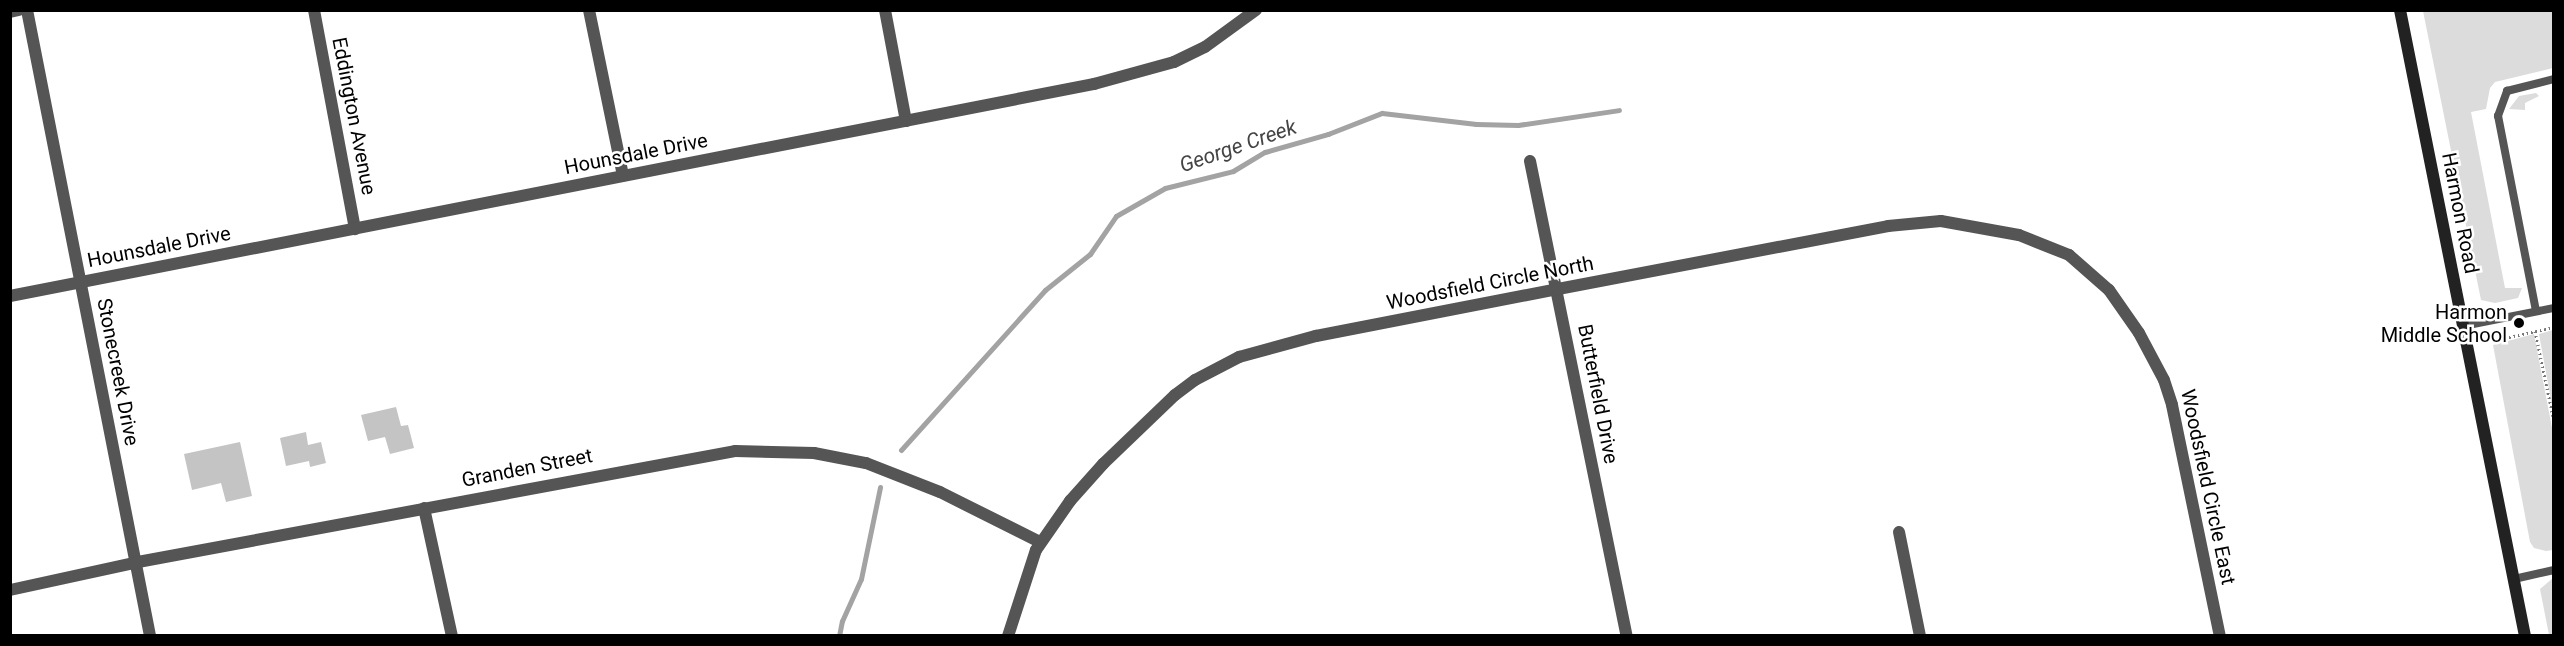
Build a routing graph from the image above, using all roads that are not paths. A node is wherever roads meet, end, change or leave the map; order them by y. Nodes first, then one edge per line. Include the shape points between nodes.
1 (19, 10) edge
2 (27, 10) edge
3 (314, 10) edge
4 (589, 10) edge
5 (885, 10) edge
6 (2400, 10) edge
7 (1255, 11) edge
8 (10, 12) edge
9 (2553, 79) edge
10 (906, 121) junction
11 (1530, 160) dead end
12 (623, 176) junction
13 (355, 229) junction
14 (2019, 235) joint
15 (80, 283) junction
16 (1558, 289) junction
17 (10, 296) edge
18 (2553, 308) edge
19 (2536, 311) junction
20 (2463, 326) junction
21 (424, 508) junction
22 (1899, 532) dead end
23 (1040, 542) junction
24 (138, 562) junction
25 (2553, 570) edge
26 (2514, 579) junction
27 (10, 590) edge
28 (150, 636) edge
29 (452, 636) edge
30 (1008, 636) edge
31 (1627, 636) edge
32 (1920, 636) edge
33 (2220, 636) edge
34 (2525, 636) edge

1 - 8 street
2 - 15 street, Stonecreek Drive
3 - 13 street, Eddington Avenue
4 - 12 street
5 - 10 street
6 - 20 main road, Harmon Road
7 - 10 street, Hounsdale Drive via 1205,47 1138,73
9 - 19 lane via 2507,91 2498,116
10 - 12 street, Hounsdale Drive
11 - 16 street, Butterfield Drive
12 - 13 street, Hounsdale Drive
13 - 15 street, Hounsdale Drive
14 - 16 street, Woodsfield Circle North via 1968,224 1915,222
14 - 33 street, Woodsfield Circle East via 2069,255 2090,271 2109,290 2153,356 2174,414
15 - 17 street, Hounsdale Drive
15 - 24 street, Stonecreek Drive
16 - 23 street, Woodsfield Circle North via 1295,341 1217,368 1175,395 1103,464
16 - 31 street, Butterfield Drive
18 - 19 lane
19 - 20 lane
20 - 26 main road, Harmon Road
21 - 23 street, Granden Street via 684,458 735,451 788,451 891,471
21 - 24 street, Granden Street
21 - 29 street
22 - 32 street
23 - 30 street
24 - 27 street, Granden Street
24 - 28 street, Stonecreek Drive
25 - 26 lane
26 - 34 main road, Harmon Road

